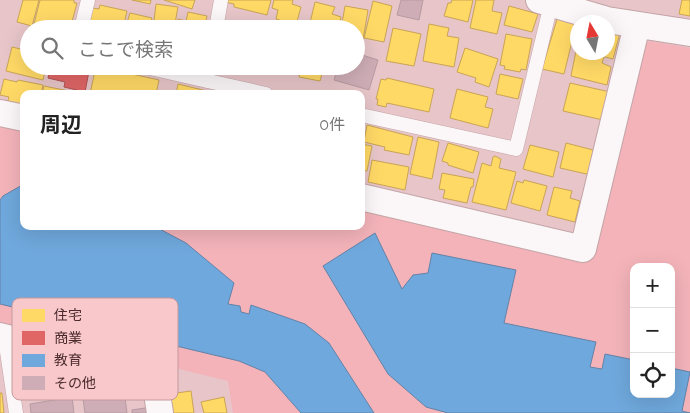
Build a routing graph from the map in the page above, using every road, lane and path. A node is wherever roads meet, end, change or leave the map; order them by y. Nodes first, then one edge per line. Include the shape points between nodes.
1 (88, 0) edge
2 (221, 0) edge
3 (545, 2) edge
4 (83, 20) edge
5 (218, 20) edge
6 (638, 25) junction
7 (690, 34) edge
8 (181, 75) edge
9 (208, 75) edge
10 (207, 81) junction
11 (248, 90) edge
12 (0, 113) edge
13 (365, 116) edge
14 (20, 117) edge
15 (365, 198) edge
16 (2, 337) edge
17 (12, 391) edge
18 (14, 400) edge
19 (158, 400) edge
20 (16, 413) edge
21 (160, 413) edge

1 - 4 lane
2 - 5 lane
3 - 6 street via 607,20
3 - 13 lane via 516,149
6 - 7 street
6 - 15 street via 584,249
8 - 10 lane
9 - 10 lane
10 - 11 lane
12 - 14 street
16 - 17 lane
18 - 20 lane
19 - 21 street

